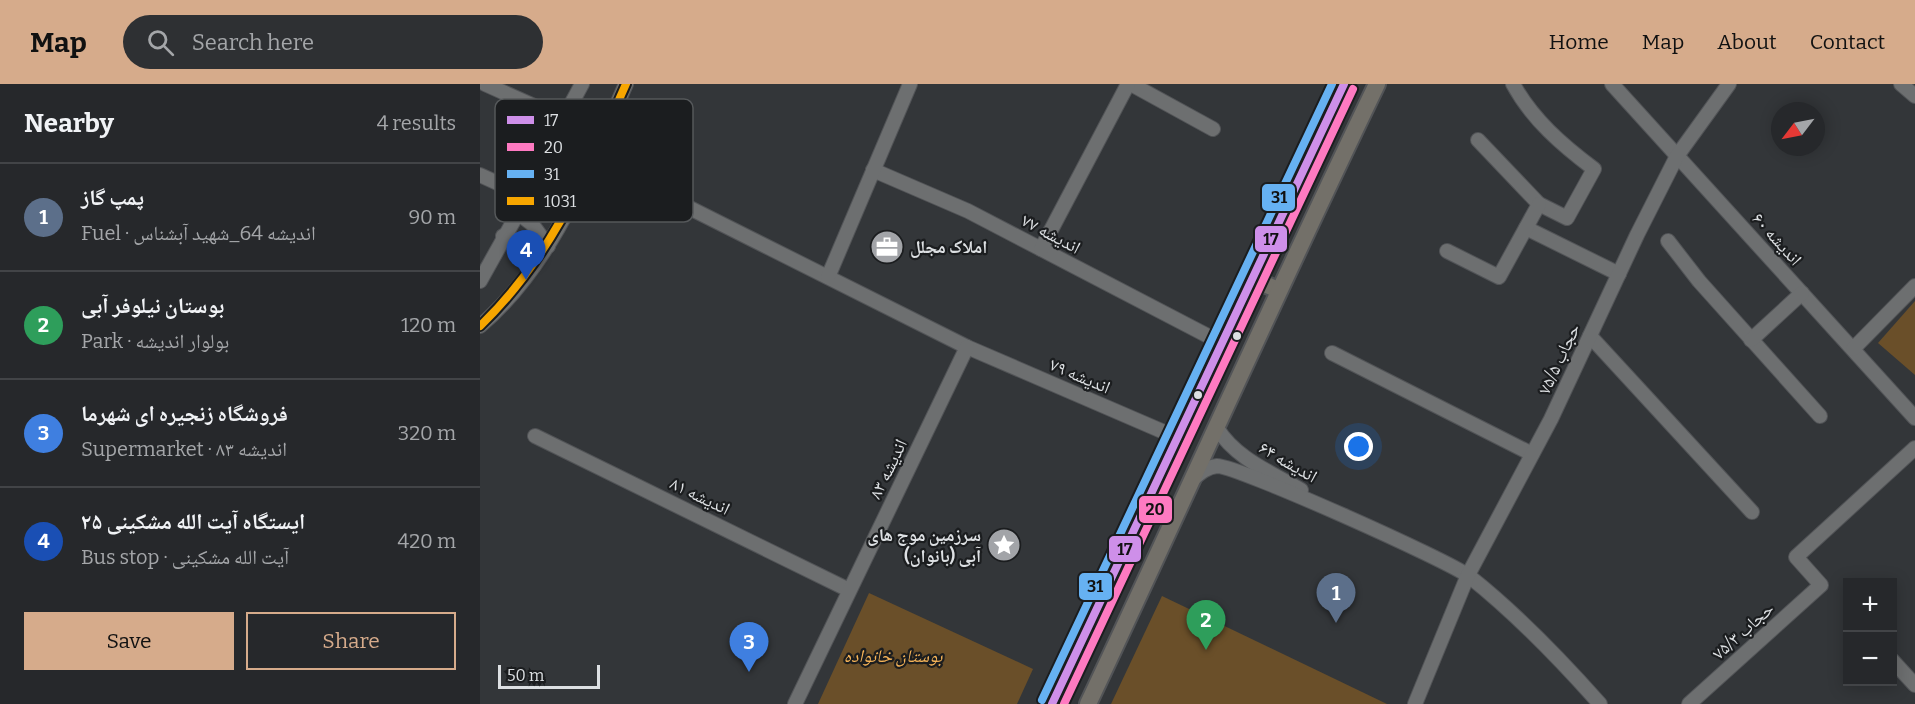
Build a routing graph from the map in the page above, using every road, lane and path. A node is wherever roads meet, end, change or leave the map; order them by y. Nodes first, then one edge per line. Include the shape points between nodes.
1 (485, 84) edge
2 (582, 84) edge
3 (626, 84) edge
4 (910, 84) edge
5 (1129, 84) edge
6 (1344, 84) edge
7 (1377, 84) edge
8 (1513, 84) edge
9 (1612, 84) edge
10 (1729, 84) edge
11 (1900, 84) edge
12 (510, 89) edge
13 (1915, 96) edge
14 (528, 99) edge
15 (574, 99) edge
16 (619, 99) edge
17 (1213, 129) dead end
18 (1478, 140) dead end
19 (1677, 156) junction
20 (873, 170) junction
21 (480, 175) edge
22 (495, 182) edge
23 (1539, 204) junction
24 (693, 210) edge
25 (512, 222) edge
26 (529, 222) edge
27 (560, 222) edge
28 (1526, 228) junction
29 (503, 236) junction
30 (1668, 241) dead end
31 (548, 246) junction
32 (1041, 249) junction
33 (1447, 251) dead end
34 (1619, 274) junction
35 (828, 277) junction
36 (1251, 278) junction
37 (480, 281) edge
38 (1915, 286) edge
39 (1278, 290) junction
40 (1802, 293) junction
41 (480, 326) edge
42 (1590, 336) junction
43 (1210, 337) dead end
44 (1751, 340) junction
45 (967, 347) junction
46 (1853, 349) junction
47 (1332, 352) dead end
48 (1820, 416) dead end
49 (1915, 418) edge
50 (1217, 428) junction
51 (535, 436) dead end
52 (1178, 438) junction
53 (1915, 448) edge
54 (1532, 454) junction
55 (1193, 479) junction
56 (1752, 512) dead end
57 (1350, 518) junction
58 (1468, 575) junction
59 (849, 590) junction
60 (1897, 665) edge
61 (1915, 685) edge
62 (795, 704) edge
63 (1052, 704) edge
64 (1088, 704) edge
65 (1415, 704) edge
66 (1600, 704) edge
67 (1689, 704) edge

1 - 12 street
2 - 15 street
3 - 16 street
4 - 20 street
5 - 17 street
5 - 32 street
6 - 36 main road
7 - 39 main road
8 - 23 street via 1525,106 1552,135 1593,169 1567,218
9 - 19 street, اندیشه ۶۰
10 - 19 street, حجاب ۷۵/۵
11 - 13 street
12 - 14 street
18 - 23 street
19 - 34 street, حجاب ۷۵/۵
19 - 40 street, اندیشه ۶۰
20 - 32 street, اندیشه ۷۷ via 968,211
20 - 35 street
21 - 22 street
23 - 28 street
24 - 35 street, اندیشه ۷۹
25 - 29 street
26 - 31 street
27 - 31 street
28 - 33 street via 1499,277
28 - 34 street
29 - 31 street
29 - 37 street
30 - 44 street
31 - 41 street via 526,280
32 - 43 street, اندیشه ۷۷
34 - 42 street, حجاب ۷۵/۵
35 - 45 street, اندیشه ۷۹
36 - 39 main road
36 - 52 main road
38 - 46 street
39 - 50 main road
40 - 44 street
40 - 46 street, اندیشه ۶۰
42 - 54 street, حجاب ۷۵/۵
42 - 56 street
44 - 48 street
45 - 52 street, اندیشه ۷۹
45 - 59 street, اندیشه ۸۳
46 - 49 street, اندیشه ۶۰
47 - 54 street
50 - 55 main road
50 - 57 street, اندیشه ۶۴ via 1225,442 1245,458
51 - 59 street, اندیشه ۸۱
52 - 63 main road
53 - 67 street, حجاب ۷۵/۳ via 1796,557 1821,585
54 - 58 street, حجاب ۷۵/۵
55 - 57 street via 1205,469 1218,466
55 - 64 main road
57 - 58 street
58 - 65 street, حجاب ۷۵/۵
58 - 66 street via 1553,651
59 - 62 street, اندیشه ۸۳
60 - 61 street

